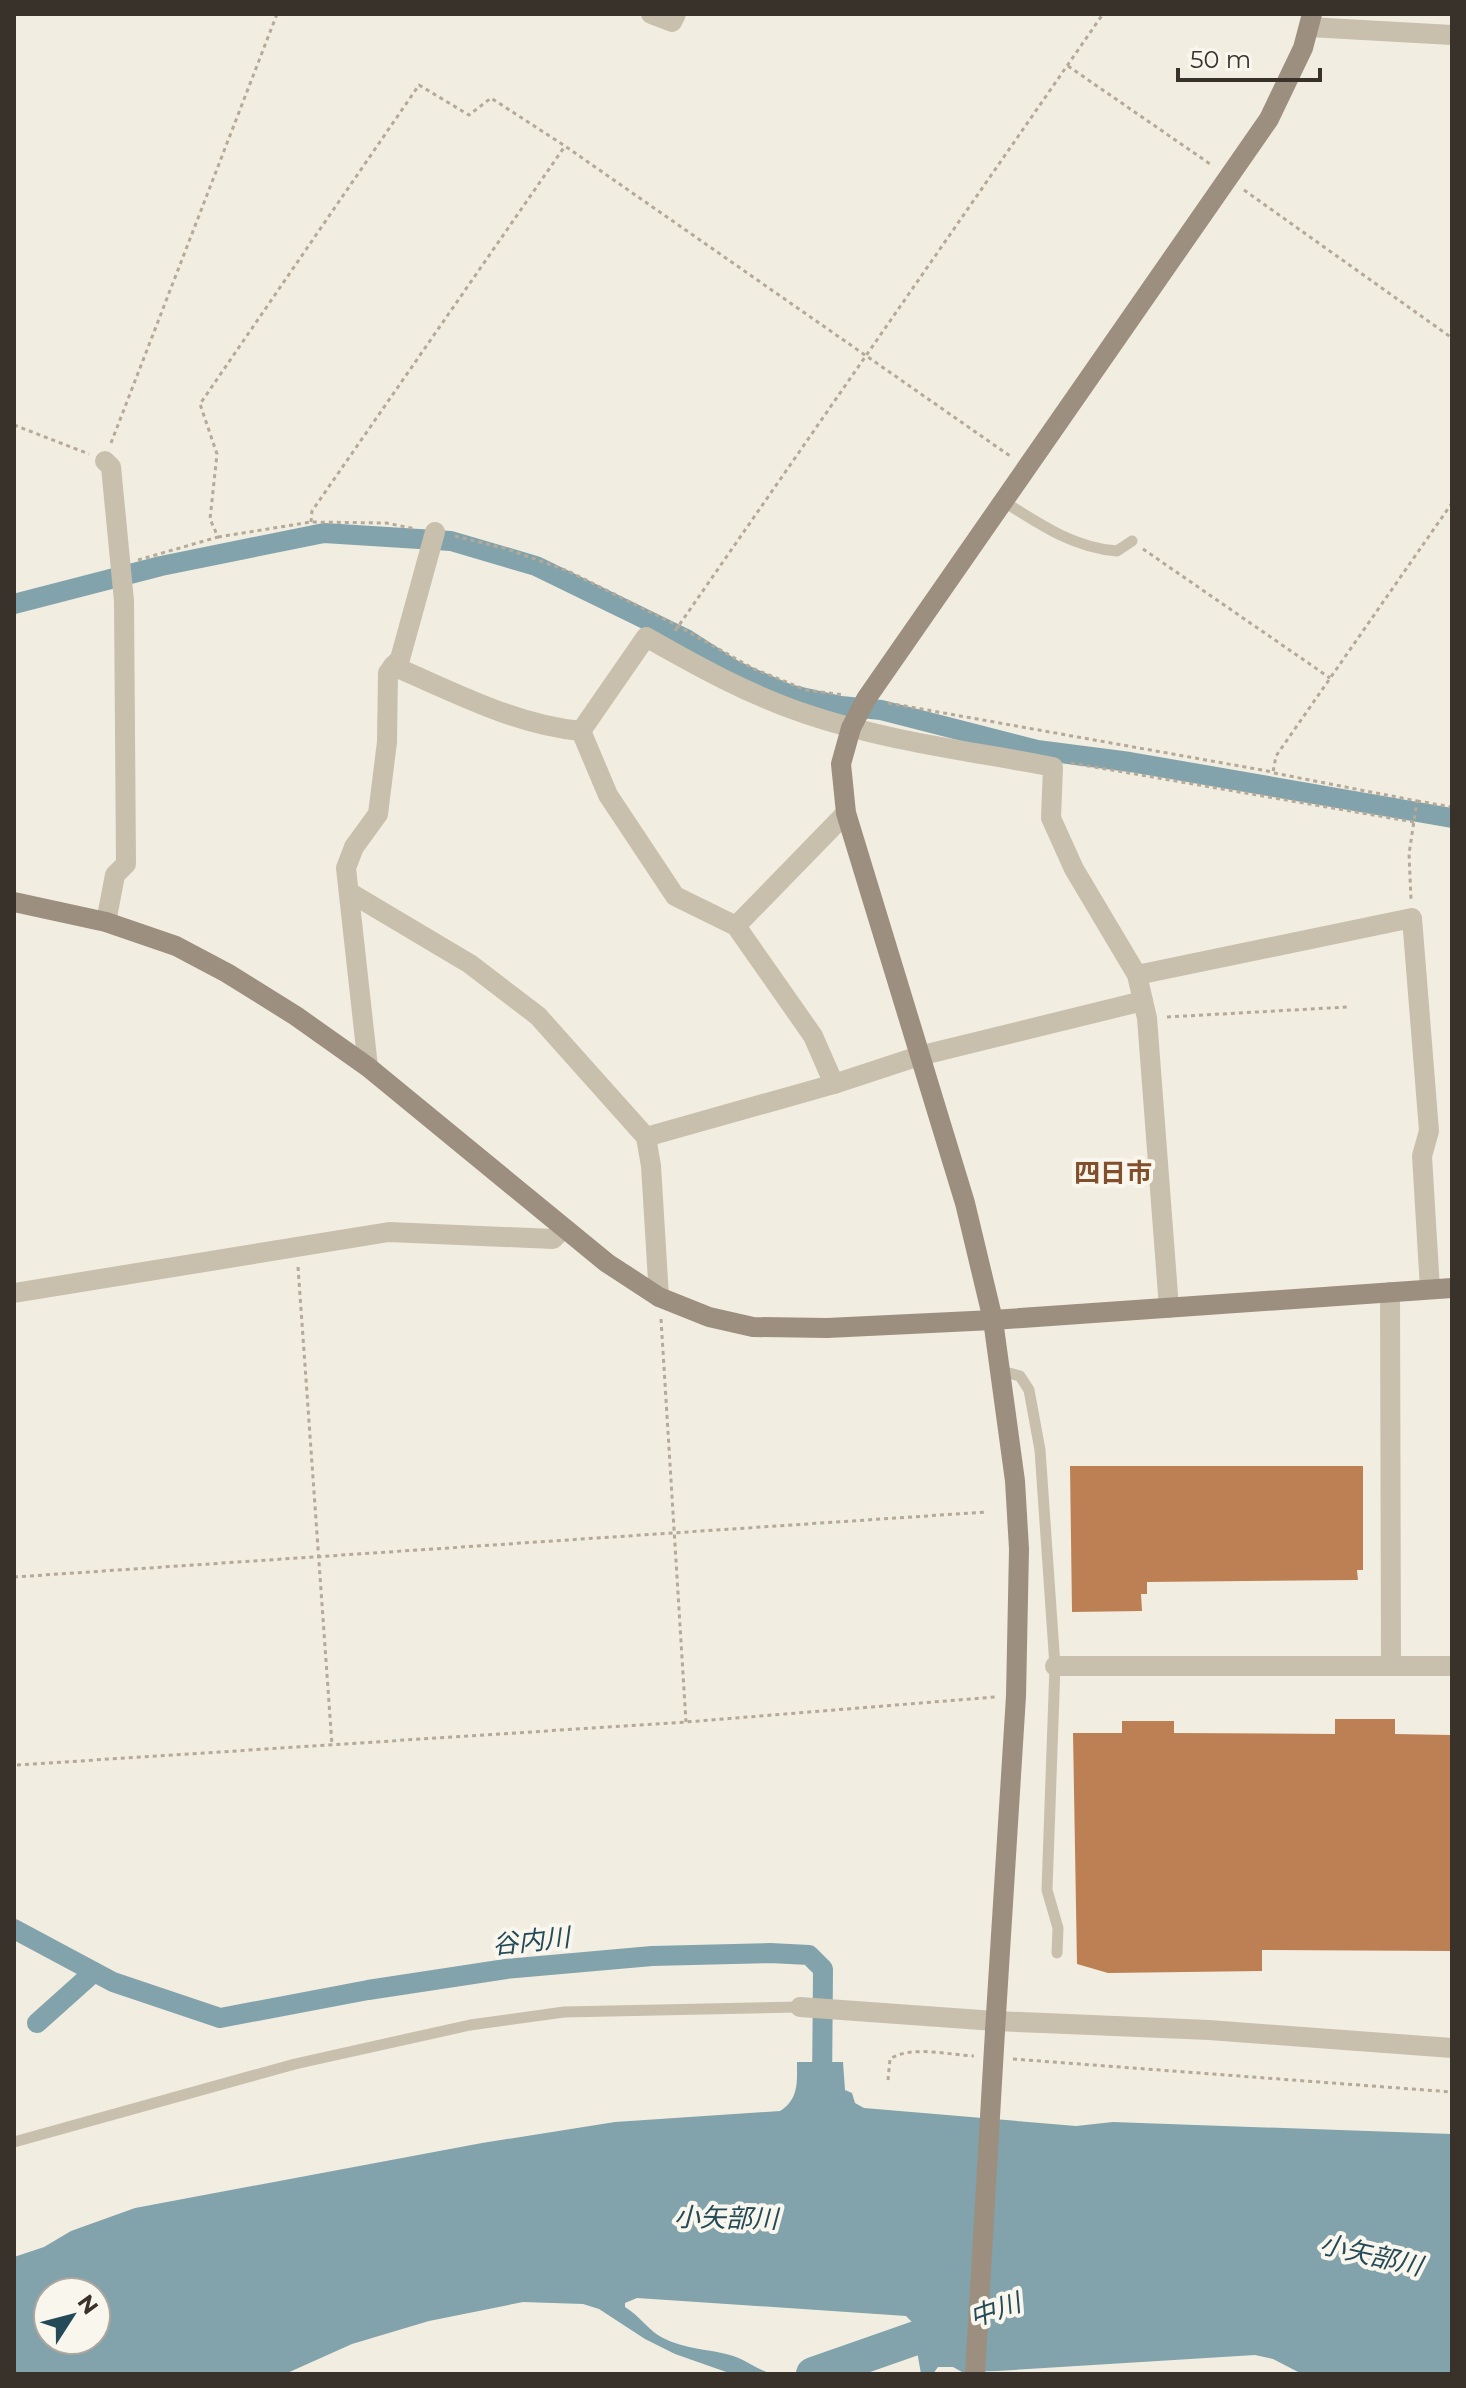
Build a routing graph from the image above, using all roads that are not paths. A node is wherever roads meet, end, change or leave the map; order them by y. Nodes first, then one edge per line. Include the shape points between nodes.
1 (651, 14) edge
2 (676, 14) edge
3 (1311, 20) edge
4 (1452, 35) edge
5 (105, 461) road end
6 (1003, 501) junction
7 (435, 532) road end
8 (1132, 541) road end
9 (393, 666) junction
10 (860, 711) junction
11 (581, 731) junction
12 (846, 813) junction
13 (349, 892) junction
14 (14, 902) edge
15 (106, 922) junction
16 (736, 926) junction
17 (1137, 975) junction
18 (1145, 1009) junction
19 (919, 1056) junction
20 (368, 1067) junction
21 (834, 1084) junction
22 (646, 1137) junction
23 (563, 1229) junction
24 (1452, 1288) edge
25 (1430, 1289) junction
26 (1390, 1292) junction
27 (14, 1293) edge
28 (659, 1297) junction
29 (1169, 1308) junction
30 (993, 1320) junction
31 (999, 1374) junction
32 (1055, 1666) junction
33 (1391, 1666) junction
34 (1452, 1666) edge
35 (1057, 1953) dead end
36 (800, 2007) joint
37 (995, 2026) junction
38 (1452, 2048) edge
39 (14, 2142) edge
40 (975, 2374) edge

1 - 2 street via 672,22
3 - 4 street
3 - 6 street via 1269,119
5 - 15 street via 111,467 122,573 126,864 115,875
6 - 8 lane via 1075,542 1117,551
6 - 10 street
7 - 9 street via 400,659
9 - 11 street via 511,716
9 - 13 street via 388,673 378,814 349,857
10 - 11 street via 804,714 712,675 646,637
10 - 12 street via 841,764
10 - 17 street via 1053,767 1051,818 1074,869
11 - 16 street via 608,795 675,896
12 - 16 street
12 - 19 street
13 - 20 street
13 - 22 street via 470,964 538,1016
14 - 15 street
15 - 20 street via 176,946 227,973
16 - 21 street via 813,1036
17 - 18 street
17 - 25 street via 1412,918 1429,1131 1422,1156
18 - 19 street
18 - 29 street
19 - 21 street
19 - 30 street via 965,1203
20 - 23 street
21 - 22 street
22 - 28 street
23 - 27 street via 553,1239 389,1232
23 - 28 street
24 - 25 street
25 - 26 street
26 - 29 street
26 - 33 street
28 - 30 street via 753,1327
29 - 30 street
30 - 31 street
31 - 32 lane via 1020,1376 1029,1390 1040,1450
31 - 37 street via 1019,1549 1016,1696
32 - 33 street
32 - 35 lane via 1047,1890 1058,1928
33 - 34 street
36 - 37 street
36 - 39 lane via 579,2012 470,2025 295,2064
37 - 38 street via 1209,2030
37 - 40 street, bridge

